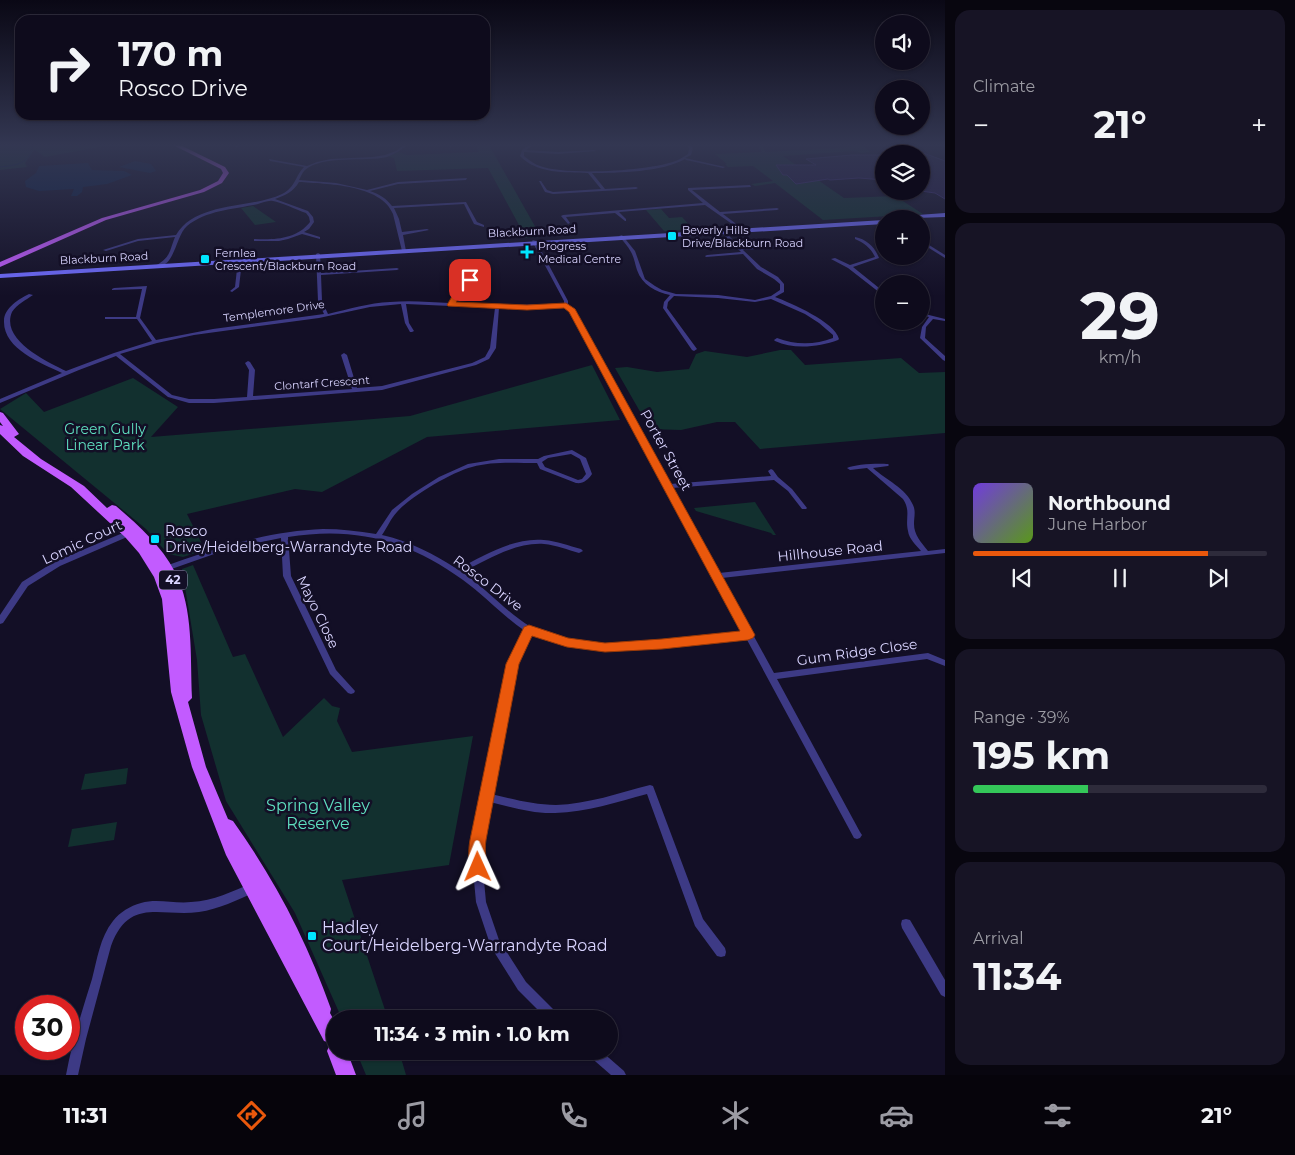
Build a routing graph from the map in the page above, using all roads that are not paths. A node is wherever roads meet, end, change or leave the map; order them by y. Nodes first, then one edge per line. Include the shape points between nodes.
1 (189, 195) edge
2 (281, 195) edge
3 (374, 195) edge
4 (695, 195) edge
5 (272, 199) junction
6 (704, 204) junction
7 (392, 208) junction
8 (777, 209) dead end
9 (615, 211) junction
10 (719, 213) junction
11 (945, 217) edge
12 (930, 218) edge
13 (930, 218) edge
14 (625, 220) dead end
15 (875, 221) edge
16 (568, 223) dead end
17 (483, 226) dead end
18 (741, 229) junction
19 (427, 230) dead end
20 (722, 231) junction
21 (302, 234) junction
22 (400, 234) junction
23 (176, 236) junction
24 (622, 237) junction
25 (319, 238) dead end
26 (856, 238) dead end
27 (255, 240) dead end
28 (534, 242) junction
29 (779, 246) dead end
30 (930, 247) edge
31 (740, 248) junction
32 (105, 250) dead end
33 (404, 250) junction
34 (744, 253) junction
35 (318, 255) junction
36 (171, 256) junction
37 (707, 256) dead end
38 (945, 257) edge
39 (833, 260) dead end
40 (240, 261) junction
41 (180, 263) junction
42 (4, 264) edge
43 (159, 265) junction
44 (478, 266) dead end
45 (850, 267) junction
46 (397, 269) dead end
47 (15, 272) junction
48 (28, 272) junction
49 (0, 274) edge
50 (319, 274) junction
51 (875, 288) edge
52 (114, 289) dead end
53 (232, 291) dead end
54 (31, 295) dead end
55 (672, 295) junction
56 (773, 298) junction
57 (403, 303) junction
58 (451, 305) junction
59 (566, 305) junction
60 (497, 307) junction
61 (326, 314) junction
62 (932, 317) joint
63 (107, 318) dead end
64 (138, 318) junction
65 (945, 320) edge
66 (412, 331) dead end
67 (777, 340) dead end
68 (155, 342) junction
69 (694, 349) dead end
70 (117, 354) junction
71 (344, 355) dead end
72 (945, 359) edge
73 (248, 363) dead end
74 (66, 373) junction
75 (355, 390) junction
76 (25, 391) junction
77 (250, 398) junction
78 (0, 401) edge
79 (0, 405) edge
80 (0, 415) edge
81 (0, 428) edge
82 (538, 461) junction
83 (43, 464) junction
84 (886, 465) dead end
85 (868, 466) junction
86 (850, 468) dead end
87 (669, 486) junction
88 (804, 508) dead end
89 (133, 532) junction
90 (284, 535) junction
91 (378, 536) junction
92 (579, 551) dead end
93 (945, 551) edge
94 (926, 553) junction
95 (162, 570) junction
96 (458, 572) junction
97 (718, 576) junction
98 (0, 622) edge
99 (529, 630) junction
100 (748, 635) junction
101 (945, 663) edge
102 (771, 677) junction
103 (351, 691) dead end
104 (485, 797) junction
105 (857, 835) dead end
106 (259, 885) junction
107 (906, 924) dead end
108 (721, 952) dead end
109 (945, 991) edge
110 (546, 1010) edge
111 (326, 1027) edge
112 (340, 1060) edge
113 (602, 1060) edge
114 (72, 1075) edge
115 (346, 1075) edge
116 (620, 1075) edge

1 - 42 main road via 104,219
2 - 5 street
3 - 7 street
4 - 6 street
5 - 21 street via 301,209 311,217 312,222
5 - 23 street via 209,213 187,224
6 - 9 street
6 - 10 street
7 - 17 street via 465,203 475,223
7 - 22 street
8 - 10 street
9 - 14 street
9 - 16 street via 563,216
10 - 18 street
11 - 12 main road
11 - 13 main road
15 - 18 main road, Blackburn Road
18 - 20 main road, Blackburn Road
19 - 22 street
20 - 24 main road, Blackburn Road
20 - 31 street
21 - 25 street
21 - 27 street via 276,240
22 - 33 street
23 - 32 street via 138,240
23 - 36 street
24 - 28 main road, Blackburn Road
24 - 55 street via 633,252 644,281
26 - 45 street via 873,250 877,258
28 - 33 main road, Blackburn Road
28 - 59 street, Porter Street
29 - 31 street
30 - 38 street
31 - 34 street
33 - 35 main road, Blackburn Road
34 - 37 street
34 - 56 street via 782,284 782,291
35 - 40 main road, Blackburn Road
35 - 41 main road, Blackburn Road
35 - 50 street
36 - 41 street
36 - 43 street
39 - 45 street
40 - 41 main road, Blackburn Road
40 - 53 street via 237,287
41 - 43 main road, Blackburn Road
42 - 47 main road
43 - 48 main road, Blackburn Road
44 - 58 street via 478,273 462,288
45 - 51 street
46 - 50 street
47 - 48 main road, Blackburn Road
47 - 49 main road, Blackburn Road
48 - 49 main road, Blackburn Road
50 - 61 street via 320,301
52 - 64 street via 145,287
54 - 74 street via 10,310 5,321 5,333 17,348
55 - 56 street via 740,301
55 - 69 street via 665,308
56 - 67 street via 816,317 835,334 836,339 828,343 793,344 782,344
57 - 58 street, Templemore Drive
57 - 61 street, Templemore Drive
57 - 66 street
58 - 60 street, Templemore Drive
59 - 60 street, Templemore Drive
59 - 87 street, Porter Street via 572,310
60 - 75 street, Clontarf Crescent via 493,348 487,358 413,381
61 - 68 street, Templemore Drive via 216,329
62 - 65 street
62 - 72 street via 924,327 922,338
63 - 64 street
64 - 68 street
68 - 70 street, Templemore Drive
70 - 74 street, Templemore Drive
70 - 77 street, Clontarf Crescent via 178,399 200,402
71 - 75 street
73 - 77 street via 252,370
74 - 76 street, Templemore Drive
75 - 77 street, Clontarf Crescent
76 - 78 street, Templemore Drive
76 - 79 street, Templemore Drive
80 - 83 main road, 42
81 - 83 main road, 42 via 17,448
82 - 82 street via 572,452 583,458 589,474 578,482 542,468
82 - 91 street via 470,465 441,478 394,511
83 - 89 main road, 42 via 75,485
84 - 85 street
85 - 86 street
85 - 94 street via 910,504 913,512 911,533
87 - 88 street via 773,475
87 - 97 street, Porter Street
89 - 95 main road, 42 via 143,550
89 - 98 street, Lomic Court via 57,564 25,584
90 - 91 street, Rosco Drive via 341,532
90 - 95 street, Rosco Drive via 228,547
90 - 103 street, Mayo Close via 287,576 333,672
91 - 96 street, Rosco Drive via 402,543
92 - 96 street via 545,542 522,543
93 - 94 street, Hillhouse Road
94 - 97 street, Hillhouse Road
95 - 106 main road, 42 via 175,675 199,767 232,850
96 - 99 street, Rosco Drive
97 - 100 street, Porter Street
99 - 100 street, Rosco Drive via 567,642 605,648
99 - 104 street via 512,664
100 - 102 street, Porter Street
101 - 102 street, Gum Ridge Close via 928,656
102 - 105 street, Porter Street
104 - 108 street via 554,809 588,805 650,789 699,922
104 - 110 street via 476,849 481,902 495,943 522,986
106 - 111 main road, 42
106 - 114 street via 207,906 145,907 120,920 107,945
107 - 109 street
112 - 115 main road, 42
113 - 116 street

